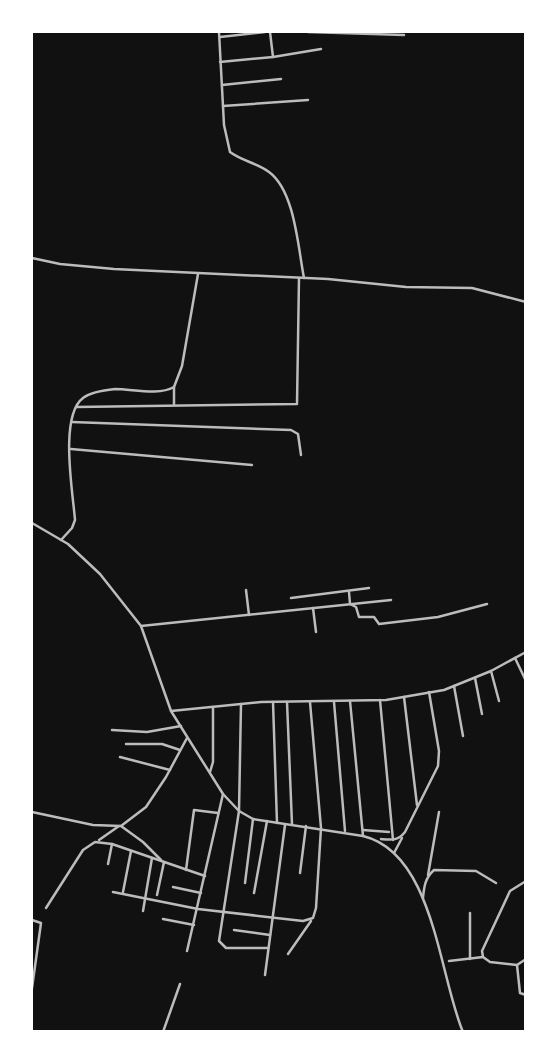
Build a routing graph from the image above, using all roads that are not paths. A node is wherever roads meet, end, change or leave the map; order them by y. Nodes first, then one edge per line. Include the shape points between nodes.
1 (219, 32) edge
2 (265, 32) edge
3 (270, 32) edge
4 (308, 32) edge
5 (404, 35) dead end
6 (220, 37) junction
7 (321, 49) dead end
8 (273, 57) junction
9 (220, 62) junction
10 (281, 79) dead end
11 (221, 85) junction
12 (307, 100) dead end
13 (223, 106) junction
14 (33, 259) edge
15 (198, 274) junction
16 (299, 278) junction
17 (304, 278) junction
18 (526, 302) edge
19 (174, 387) junction
20 (174, 405) junction
21 (76, 407) junction
22 (71, 422) junction
23 (70, 449) junction
24 (301, 455) dead end
25 (252, 465) dead end
26 (32, 523) edge
27 (61, 540) junction
28 (369, 588) dead end
29 (246, 590) dead end
30 (349, 592) junction
31 (291, 598) dead end
32 (391, 600) dead end
33 (351, 604) junction
34 (487, 604) dead end
35 (313, 608) junction
36 (248, 615) junction
37 (141, 626) junction
38 (316, 632) dead end
39 (526, 652) edge
40 (515, 658) junction
41 (491, 671) junction
42 (475, 678) junction
43 (526, 681) edge
44 (454, 686) junction
45 (429, 692) junction
46 (404, 697) junction
47 (380, 700) junction
48 (350, 701) junction
49 (499, 701) dead end
50 (273, 702) junction
51 (286, 702) junction
52 (310, 702) junction
53 (334, 702) junction
54 (241, 704) junction
55 (213, 707) junction
56 (170, 711) junction
57 (482, 714) dead end
58 (181, 726) junction
59 (112, 730) dead end
60 (188, 736) junction
61 (463, 736) dead end
62 (126, 744) dead end
63 (180, 750) junction
64 (120, 757) dead end
65 (170, 770) junction
66 (210, 772) junction
67 (223, 794) junction
68 (417, 807) junction
69 (239, 811) junction
70 (32, 812) edge
71 (439, 812) dead end
72 (219, 813) junction
73 (253, 818) junction
74 (267, 821) junction
75 (277, 823) junction
76 (285, 824) junction
77 (292, 824) junction
78 (120, 826) junction
79 (306, 826) junction
80 (321, 828) junction
81 (363, 831) junction
82 (345, 832) junction
83 (389, 832) dead end
84 (405, 832) junction
85 (363, 836) junction
86 (378, 839) junction
87 (393, 840) junction
88 (95, 842) junction
89 (112, 844) junction
90 (131, 851) junction
91 (394, 853) junction
92 (152, 858) junction
93 (163, 862) junction
94 (108, 864) dead end
95 (186, 870) junction
96 (300, 873) dead end
97 (428, 875) junction
98 (205, 876) junction
99 (526, 881) edge
100 (245, 883) dead end
101 (496, 883) dead end
102 (173, 887) dead end
103 (113, 892) dead end
104 (201, 893) junction
105 (254, 893) dead end
106 (123, 894) junction
107 (158, 895) dead end
108 (145, 898) junction
109 (423, 898) junction
110 (46, 908) dead end
111 (198, 909) junction
112 (143, 911) dead end
113 (225, 912) junction
114 (470, 913) dead end
115 (272, 916) junction
116 (313, 918) junction
117 (163, 919) dead end
118 (32, 920) edge
119 (194, 926) junction
120 (234, 930) dead end
121 (270, 935) junction
122 (268, 948) junction
123 (187, 951) dead end
124 (288, 954) dead end
125 (483, 957) junction
126 (470, 958) junction
127 (526, 959) edge
128 (449, 961) dead end
129 (517, 965) junction
130 (265, 975) dead end
131 (180, 984) dead end
132 (32, 985) edge
133 (526, 995) edge
134 (163, 1031) edge
135 (463, 1031) edge

1 - 6 street
2 - 6 street
3 - 8 street
4 - 5 street
6 - 9 street
7 - 8 street
8 - 9 street
9 - 11 street
10 - 11 street
11 - 13 street
12 - 13 street
13 - 17 street via 230,152 255,163 283,186
14 - 15 street
15 - 16 street
15 - 19 street
16 - 17 street
16 - 20 street via 297,404
17 - 18 street via 472,288
19 - 20 street
19 - 21 street via 166,391 112,389 93,393
20 - 21 street
21 - 22 street
22 - 23 street
22 - 24 street via 291,430 298,434
23 - 25 street
23 - 27 street via 75,520
26 - 27 street
27 - 37 street via 100,574
28 - 30 street
29 - 36 street
30 - 31 street
30 - 33 street
32 - 33 street
33 - 34 street via 359,617 374,617 379,624 438,617
33 - 35 street
35 - 36 street
35 - 38 street
36 - 37 street
37 - 56 street
39 - 40 street
40 - 41 street
40 - 43 street
41 - 42 street
41 - 49 street
42 - 44 street
42 - 57 street
44 - 45 street
44 - 61 street
45 - 46 street
45 - 68 street via 438,766
46 - 47 street
46 - 68 street
47 - 48 street
47 - 87 street
48 - 53 street
48 - 81 street
50 - 51 street
50 - 54 street
50 - 75 street
51 - 52 street
51 - 77 street
52 - 53 street
52 - 80 street
53 - 82 street
54 - 55 street
54 - 69 street
55 - 56 street
55 - 66 street
56 - 58 street
58 - 59 street via 147,732
58 - 60 street
60 - 63 street
60 - 66 street
62 - 63 street via 162,744
63 - 65 street
64 - 65 street
65 - 78 street via 146,807
66 - 67 street
67 - 69 street
67 - 72 street
68 - 84 street
69 - 73 street
69 - 113 street
70 - 78 street
71 - 97 street
72 - 95 street via 194,810
72 - 98 street
73 - 74 street
73 - 100 street
74 - 75 street
74 - 105 street
75 - 76 street
76 - 77 street
76 - 115 street
77 - 79 street
78 - 88 street
78 - 93 street
79 - 80 street
79 - 96 street
80 - 82 street
80 - 116 street
81 - 83 street
81 - 85 street
82 - 85 street
84 - 87 street
84 - 91 street
85 - 86 street
86 - 87 street
86 - 91 street
88 - 89 street
88 - 110 street via 83,850
89 - 90 street
89 - 94 street
90 - 92 street
90 - 106 street
91 - 109 street
92 - 93 street
92 - 108 street
93 - 95 street
93 - 107 street
95 - 98 street
97 - 101 street via 434,870 476,871
97 - 109 street
98 - 104 street
99 - 125 street via 510,891
102 - 104 street
103 - 106 street
104 - 111 street
106 - 108 street
108 - 111 street
108 - 112 street
109 - 135 street
111 - 113 street
111 - 119 street
113 - 115 street
113 - 122 street via 219,941 222,947
114 - 126 street
115 - 116 street
115 - 121 street
116 - 124 street
117 - 119 street
118 - 132 street via 41,923
119 - 123 street
120 - 121 street
121 - 122 street
122 - 130 street
125 - 126 street
125 - 129 street
126 - 128 street
127 - 129 street
129 - 133 street via 520,993
131 - 134 street

